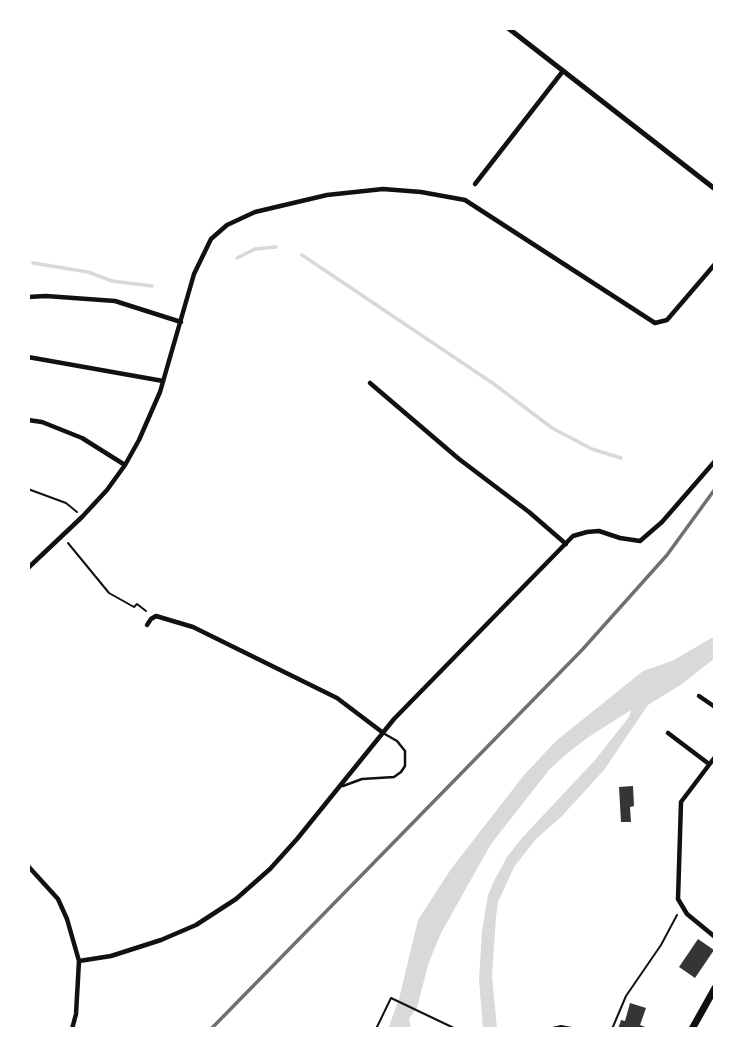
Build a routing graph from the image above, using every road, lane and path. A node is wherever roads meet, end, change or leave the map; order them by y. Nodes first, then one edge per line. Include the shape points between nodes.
1 (508, 28) edge
2 (563, 71) junction
3 (475, 184) dead end
4 (715, 189) edge
5 (715, 264) edge
6 (28, 297) edge
7 (181, 323) junction
8 (28, 357) edge
9 (163, 381) junction
10 (370, 383) dead end
11 (28, 420) edge
12 (715, 461) edge
13 (125, 465) junction
14 (28, 489) edge
15 (82, 517) junction
16 (62, 537) junction
17 (566, 544) junction
18 (28, 568) edge
19 (151, 619) junction
20 (147, 625) dead end
21 (699, 696) dead end
22 (715, 707) edge
23 (382, 732) junction
24 (668, 733) dead end
25 (715, 757) edge
26 (709, 764) junction
27 (339, 787) junction
28 (28, 866) edge
29 (681, 907) junction
30 (715, 937) edge
31 (79, 961) junction
32 (715, 988) edge
33 (72, 1029) edge
34 (376, 1029) edge
35 (456, 1029) edge
36 (548, 1029) edge
37 (577, 1029) edge
38 (612, 1029) edge
39 (692, 1029) edge

1 - 2 street
2 - 3 street
2 - 4 street
5 - 7 street via 667,320 654,323 465,200 383,189 327,195 255,212 227,225 211,239 194,274
6 - 7 street via 116,301
7 - 9 street
8 - 9 street
9 - 13 street
10 - 17 street
11 - 13 street via 82,438
12 - 17 street via 662,523 640,541 587,531
13 - 15 street
14 - 15 path via 66,503
15 - 16 street
16 - 18 street
16 - 19 path via 109,593 134,607 137,604
17 - 23 street
19 - 20 street
19 - 23 street via 164,617 193,627 264,660 337,698
21 - 22 street
23 - 27 street
23 - 27 lane via 405,751 401,772
24 - 26 street
25 - 26 street
26 - 29 street via 681,802
27 - 31 street via 282,856 228,905 196,925 143,947
28 - 31 street via 58,899
29 - 30 street
29 - 38 path via 626,996
31 - 33 street
32 - 39 main road
34 - 35 path via 391,998
36 - 37 path

